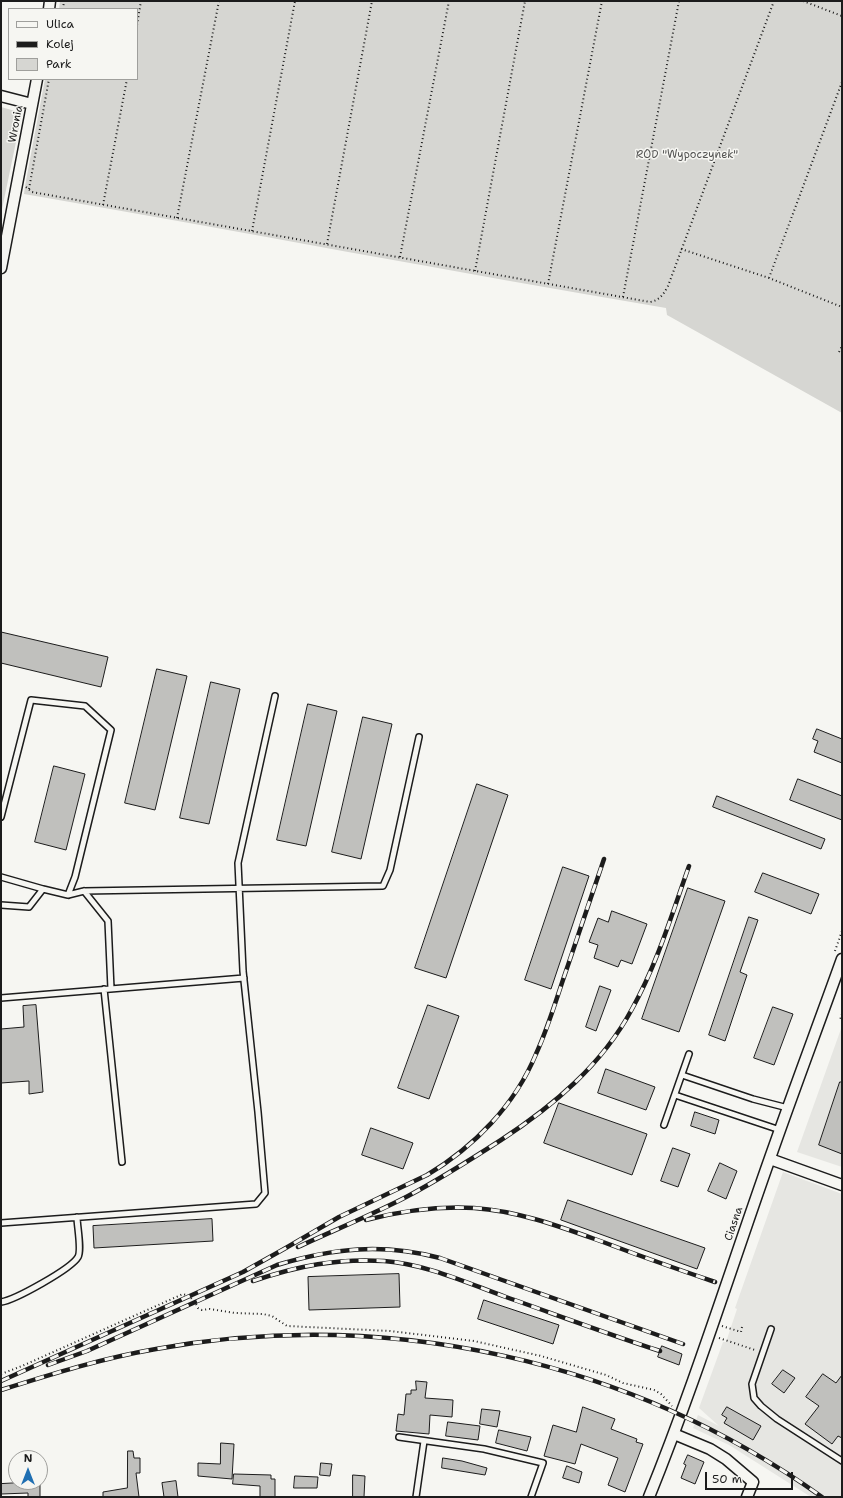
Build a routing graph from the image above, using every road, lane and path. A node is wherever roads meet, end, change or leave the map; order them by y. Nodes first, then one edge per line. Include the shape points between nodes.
1 (142, 1) edge
2 (219, 1) edge
3 (295, 1) edge
4 (372, 1) edge
5 (449, 1) edge
6 (525, 1) edge
7 (602, 1) edge
8 (679, 1) edge
9 (774, 1) edge
10 (803, 1) edge
11 (842, 16) edge
12 (138, 20) edge
13 (36, 80) edge
14 (49, 80) edge
15 (127, 80) edge
16 (842, 82) edge
17 (1, 96) edge
18 (32, 104) junction
19 (25, 186) dead end
20 (28, 189) junction
21 (103, 205) junction
22 (177, 218) junction
23 (252, 231) junction
24 (327, 244) junction
25 (681, 249) junction
26 (400, 257) junction
27 (1, 268) edge
28 (475, 271) junction
29 (769, 278) junction
30 (548, 284) junction
31 (623, 297) junction
32 (842, 307) edge
33 (842, 346) edge
34 (839, 352) dead end
35 (275, 696) dead end
36 (419, 737) dead end
37 (1, 817) edge
38 (1, 877) edge
39 (43, 889) junction
40 (238, 889) junction
41 (84, 891) junction
42 (68, 895) junction
43 (1, 905) edge
44 (842, 959) edge
45 (244, 978) junction
46 (104, 989) junction
47 (111, 989) junction
48 (1, 998) edge
49 (842, 1014) edge
50 (842, 1020) edge
51 (689, 1054) dead end
52 (682, 1075) junction
53 (675, 1095) junction
54 (788, 1108) junction
55 (664, 1125) dead end
56 (780, 1130) junction
57 (770, 1159) junction
58 (122, 1162) dead end
59 (842, 1185) edge
60 (77, 1217) junction
61 (1, 1223) edge
62 (1, 1302) edge
63 (713, 1323) junction
64 (742, 1327) dead end
65 (771, 1329) dead end
66 (710, 1334) junction
67 (763, 1353) junction
68 (1, 1374) edge
69 (676, 1409) dead end
70 (674, 1434) junction
71 (399, 1437) dead end
72 (424, 1441) junction
73 (842, 1461) edge
74 (416, 1497) edge
75 (531, 1497) edge
76 (649, 1497) edge
77 (747, 1497) edge

1 - 12 path
2 - 22 path
3 - 23 path
4 - 24 path
5 - 26 path
6 - 28 path
7 - 30 path
8 - 31 path
9 - 25 path
10 - 11 path
13 - 18 street, Wronia
14 - 20 path
15 - 21 path
16 - 29 path
17 - 18 street
18 - 27 street, Wronia
19 - 20 path
20 - 21 path via 32,192
21 - 22 path
22 - 23 path
23 - 24 path
24 - 26 path
25 - 29 path
25 - 31 path via 661,298 650,302
26 - 28 path
28 - 30 path
29 - 32 path
30 - 31 path
33 - 34 path
35 - 40 lane via 238,863
36 - 40 lane via 390,870 383,886
37 - 42 lane via 31,700 85,706 111,730 75,877
38 - 39 lane
39 - 42 lane
39 - 43 lane via 29,907
40 - 41 lane
40 - 45 lane
41 - 42 lane
41 - 47 lane via 108,921
44 - 54 street, Ciasna
45 - 47 lane
45 - 60 lane via 265,1193 256,1204
46 - 47 lane
46 - 48 lane
46 - 58 lane
49 - 50 path
51 - 52 lane
52 - 53 lane
52 - 54 lane
53 - 55 lane
53 - 56 lane
54 - 56 street, Ciasna
56 - 57 street, Ciasna
57 - 59 street
57 - 63 street, Ciasna
60 - 61 lane
60 - 62 lane via 80,1252 78,1258 53,1277 12,1299
63 - 64 path via 741,1332
63 - 66 street, Ciasna
65 - 67 lane
66 - 67 path
66 - 70 street, Ciasna
67 - 73 lane via 752,1384 754,1398 777,1419
68 - 69 path via 183,1294 189,1296 202,1310 262,1314 272,1316 287,1326 390,1331 474,1340 534,1354 654,1390
70 - 76 street, Ciasna
70 - 77 street via 710,1449 753,1482
71 - 72 lane
72 - 74 lane
72 - 75 lane via 484,1450 543,1463

